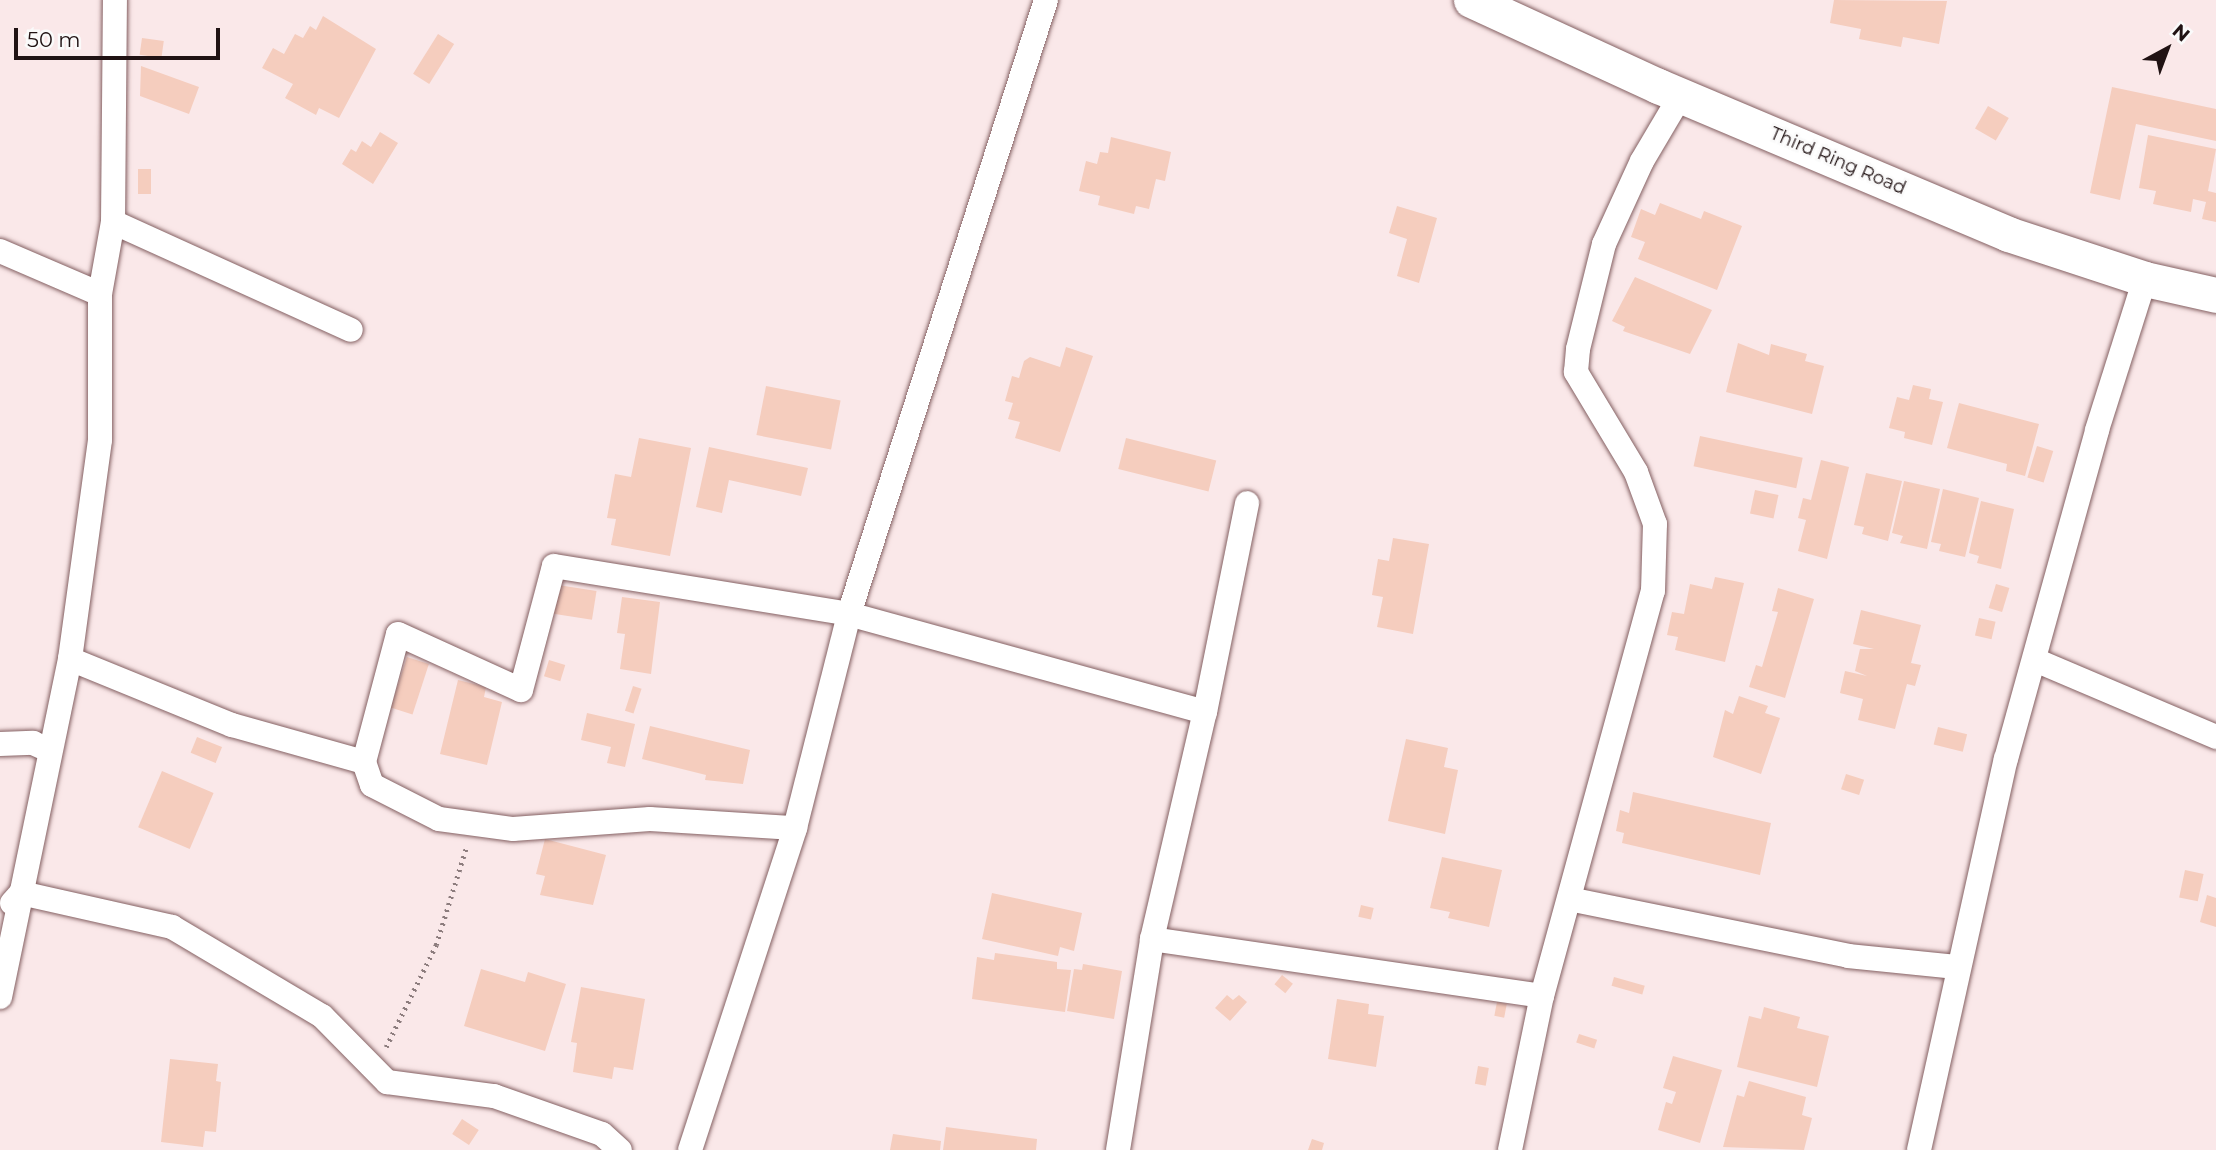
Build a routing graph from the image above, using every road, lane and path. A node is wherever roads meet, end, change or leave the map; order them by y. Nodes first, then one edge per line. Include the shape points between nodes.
1 (115, 0) edge
2 (1046, 0) edge
3 (1471, 0) edge
4 (1681, 95) junction
5 (113, 222) junction
6 (0, 251) edge
7 (2145, 279) junction
8 (100, 294) junction
9 (2216, 295) edge
10 (351, 330) dead end
11 (1247, 503) dead end
12 (849, 614) junction
13 (70, 659) junction
14 (2035, 660) junction
15 (1205, 712) junction
16 (2216, 737) edge
17 (0, 744) edge
18 (49, 750) junction
19 (363, 762) junction
20 (474, 824) junction
21 (795, 828) junction
22 (22, 893) junction
23 (1569, 899) junction
24 (0, 914) edge
25 (1152, 939) junction
26 (1956, 967) junction
27 (1542, 996) junction
28 (0, 997) edge
29 (387, 1082) junction
30 (620, 1150) edge
31 (691, 1150) edge
32 (1118, 1150) edge
33 (1510, 1150) edge
34 (1919, 1150) edge

1 - 5 street
2 - 12 street
3 - 4 street, Third Ring Road
4 - 7 street, Third Ring Road via 2008,234
4 - 23 street via 1642,161 1604,244 1578,349 1576,372 1636,472 1655,524 1653,591
5 - 8 street
5 - 10 street
6 - 8 street
7 - 9 street, Third Ring Road
7 - 14 street via 2096,430
8 - 13 street via 100,440
11 - 15 street
12 - 15 street
12 - 19 street via 554,566 521,690 398,634
12 - 21 street
13 - 18 street
13 - 19 street via 232,725
14 - 16 street
14 - 26 street
15 - 25 street
17 - 18 street via 33,743
18 - 22 street
19 - 20 street via 372,785 439,819
20 - 21 street via 513,829 650,819
20 - 29 path via 436,945 386,1044
21 - 31 street
22 - 24 street
22 - 28 street
22 - 29 street via 172,927 322,1016
23 - 26 street via 1848,956
23 - 27 street
25 - 27 street
25 - 32 street
26 - 34 street
27 - 33 street
29 - 30 street via 494,1096 602,1134

